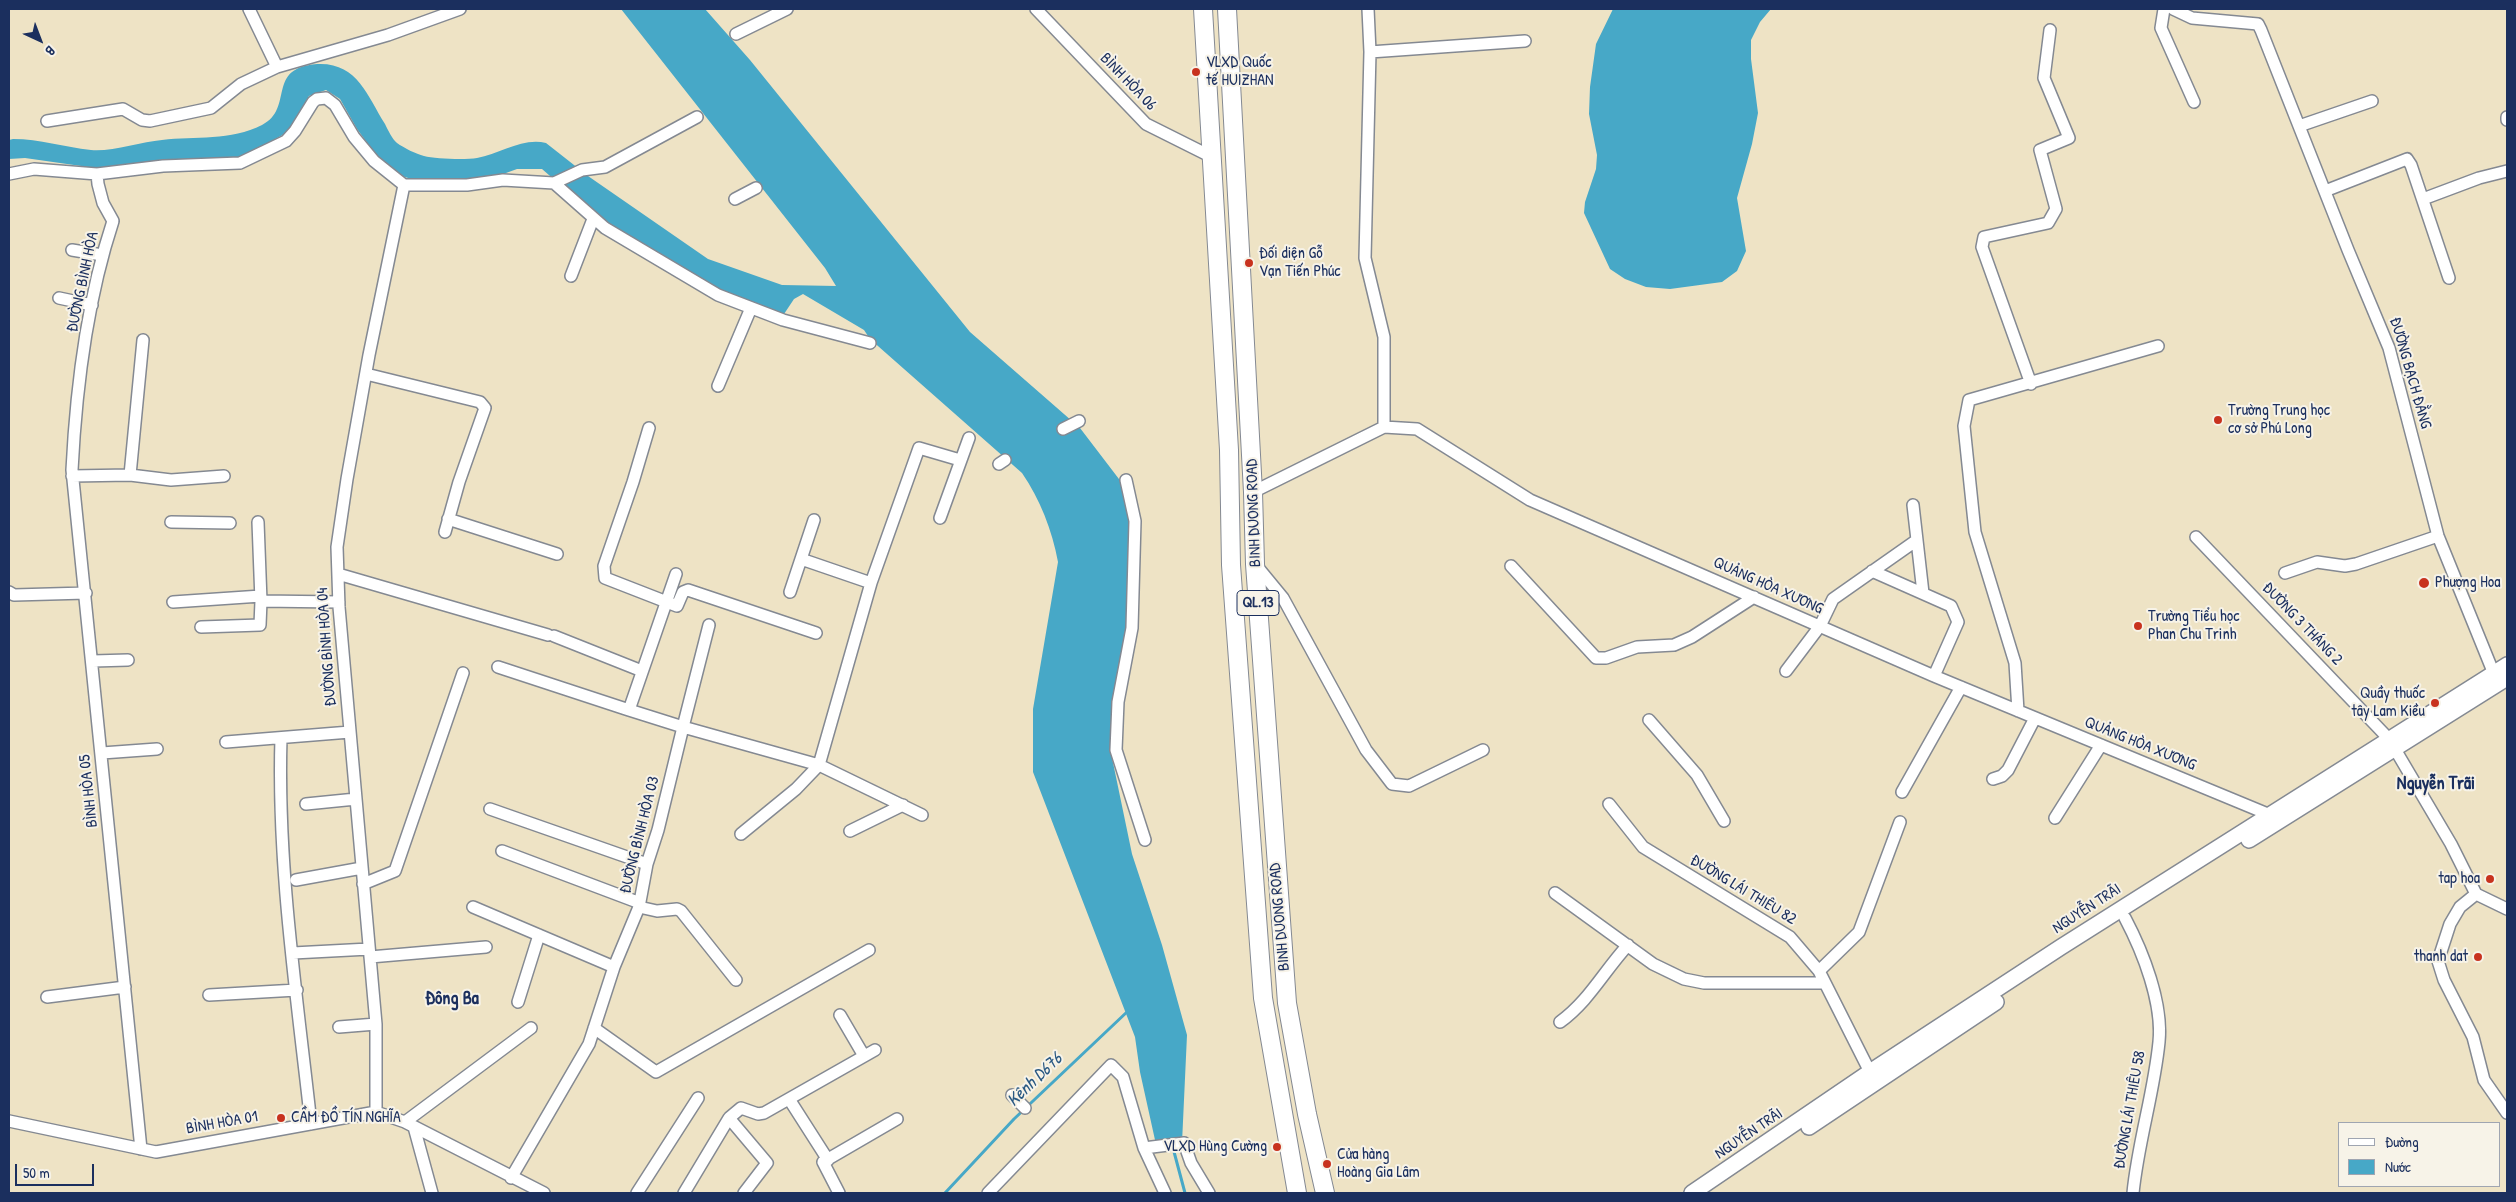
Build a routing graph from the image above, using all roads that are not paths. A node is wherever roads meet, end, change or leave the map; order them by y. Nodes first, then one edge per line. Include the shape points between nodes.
1 (249, 9) edge
2 (460, 9) edge
3 (787, 9) edge
4 (1036, 9) edge
5 (1203, 9) edge
6 (1227, 9) edge
7 (1368, 9) edge
8 (2164, 9) edge
9 (2174, 9) edge
10 (2050, 30) dead end
11 (738, 32) dead end
12 (1525, 41) dead end
13 (1370, 52) junction
14 (277, 67) junction
15 (2372, 101) dead end
16 (2194, 102) dead end
17 (698, 117) dead end
18 (47, 122) dead end
19 (1233, 124) junction
20 (1209, 126) junction
21 (2299, 126) junction
22 (1212, 157) junction
23 (2507, 170) edge
24 (9, 174) edge
25 (97, 174) junction
26 (554, 183) junction
27 (404, 185) junction
28 (756, 188) dead end
29 (2325, 192) junction
30 (735, 199) dead end
31 (2423, 199) junction
32 (593, 219) junction
33 (72, 250) dead end
34 (102, 255) junction
35 (571, 276) dead end
36 (2449, 278) dead end
37 (59, 298) dead end
38 (92, 305) junction
39 (750, 308) junction
40 (143, 340) dead end
41 (870, 343) dead end
42 (2158, 346) dead end
43 (366, 374) junction
44 (2031, 384) junction
45 (718, 386) dead end
46 (1078, 421) dead end
47 (1384, 427) junction
48 (649, 428) dead end
49 (74, 429) joint
50 (1063, 429) dead end
51 (969, 438) dead end
52 (960, 460) junction
53 (130, 475) junction
54 (72, 476) junction
55 (224, 476) dead end
56 (1126, 480) dead end
57 (1253, 492) junction
58 (1913, 506) dead end
59 (940, 518) dead end
60 (448, 519) junction
61 (814, 520) dead end
62 (171, 522) dead end
63 (230, 522) dead end
64 (258, 522) dead end
65 (446, 532) dead end
66 (2196, 536) dead end
67 (2438, 536) junction
68 (1917, 540) junction
69 (557, 554) dead end
70 (802, 559) junction
71 (1255, 564) junction
72 (1231, 565) junction
73 (1511, 566) dead end
74 (1872, 571) junction
75 (2284, 572) dead end
76 (338, 574) junction
77 (676, 574) dead end
78 (871, 583) junction
79 (9, 592) edge
80 (790, 592) dead end
81 (1923, 593) junction
82 (86, 594) junction
83 (1754, 598) junction
84 (261, 599) junction
85 (173, 602) dead end
86 (339, 602) junction
87 (666, 602) junction
88 (709, 626) dead end
89 (1820, 626) junction
90 (200, 627) dead end
91 (816, 633) dead end
92 (128, 660) dead end
93 (92, 661) junction
94 (2507, 665) edge
95 (498, 667) dead end
96 (642, 671) junction
97 (1786, 671) dead end
98 (463, 673) dead end
99 (1934, 676) junction
100 (2500, 676) edge
101 (1961, 687) junction
102 (629, 710) junction
103 (2018, 711) junction
104 (2035, 718) junction
105 (1649, 720) dead end
106 (683, 727) junction
107 (350, 732) junction
108 (281, 738) junction
109 (226, 742) dead end
110 (2392, 744) junction
111 (2101, 745) junction
112 (157, 749) dead end
113 (1483, 750) dead end
114 (102, 753) junction
115 (819, 765) junction
116 (1993, 779) dead end
117 (1902, 792) dead end
118 (356, 799) junction
119 (306, 804) dead end
120 (1610, 804) dead end
121 (903, 805) junction
122 (490, 809) dead end
123 (922, 816) dead end
124 (2276, 817) junction
125 (2055, 818) dead end
126 (1724, 821) dead end
127 (1900, 822) dead end
128 (850, 831) dead end
129 (741, 834) dead end
130 (1145, 840) dead end
131 (502, 851) dead end
132 (647, 864) junction
133 (362, 868) junction
134 (296, 880) dead end
135 (363, 884) junction
136 (2475, 892) junction
137 (1554, 893) dead end
138 (640, 905) junction
139 (474, 907) dead end
140 (2507, 909) edge
141 (2125, 918) junction
142 (540, 935) junction
143 (1628, 945) junction
144 (486, 947) dead end
145 (869, 950) dead end
146 (2064, 951) junction
147 (370, 953) junction
148 (293, 954) junction
149 (614, 967) junction
150 (1819, 971) junction
151 (736, 980) dead end
152 (1825, 983) junction
153 (125, 987) junction
154 (297, 990) junction
155 (209, 995) dead end
156 (47, 997) dead end
157 (518, 1002) dead end
158 (840, 1015) dead end
159 (1560, 1022) dead end
160 (376, 1024) junction
161 (338, 1027) dead end
162 (532, 1028) dead end
163 (594, 1028) junction
164 (874, 1050) dead end
165 (864, 1056) junction
166 (1870, 1072) junction
167 (1012, 1095) dead end
168 (698, 1098) dead end
169 (789, 1098) junction
170 (1024, 1108) dead end
171 (376, 1112) junction
172 (2507, 1113) edge
173 (729, 1118) junction
174 (897, 1119) dead end
175 (9, 1121) edge
176 (1039, 1121) dead end
177 (311, 1124) junction
178 (1804, 1124) junction
179 (410, 1125) junction
180 (1047, 1131) junction
181 (1144, 1148) junction
182 (141, 1149) junction
183 (828, 1160) junction
184 (511, 1178) junction
185 (994, 1191) edge
186 (432, 1193) edge
187 (544, 1193) edge
188 (637, 1193) edge
189 (684, 1193) edge
190 (744, 1193) edge
191 (839, 1193) edge
192 (1165, 1193) edge
193 (1209, 1193) edge
194 (1297, 1193) edge
195 (1325, 1193) edge
196 (1692, 1193) edge
197 (1711, 1193) edge
198 (2133, 1193) edge

1 - 14 street
2 - 14 street via 388,35
3 - 11 street
4 - 22 street, BÌNH HÒA 06 via 1146,124
5 - 20 highway, BINH DUONG ROAD / QL.13
6 - 19 highway, BINH DUONG ROAD / QL.13
7 - 13 street
8 - 16 street via 2161,28
9 - 21 street, ĐƯỜNG BẠCH ĐẰNG via 2192,18 2258,24
10 - 44 street via 2044,78 2068,138 2040,150 2056,209 2048,223 1984,237 1982,247
12 - 13 street
13 - 47 street via 1365,258 1384,337
14 - 18 street via 241,84 214,106 173,117 147,121 123,109
15 - 21 street
17 - 26 street via 605,166 582,170
19 - 20 highway
19 - 57 highway, BINH DUONG ROAD / QL.13
20 - 22 highway, BINH DUONG ROAD / QL.13
21 - 29 street, ĐƯỜNG BẠCH ĐẰNG
22 - 72 highway, BINH DUONG ROAD / QL.13 via 1229,450
23 - 31 street
24 - 25 street via 34,169
25 - 27 street via 163,166 240,163 286,141 313,102 322,98 335,105 354,137 374,161
25 - 34 street, ĐƯỜNG BÌNH HÒA via 104,203 113,221
26 - 27 street via 503,180 467,185
26 - 32 street
27 - 43 street, ĐƯỜNG BÌNH HÒA 04
28 - 30 street
29 - 31 street via 2407,159
29 - 67 street, ĐƯỜNG BẠCH ĐẰNG via 2389,348
31 - 36 street
32 - 35 street
32 - 39 street via 718,295
33 - 34 street
34 - 38 street, ĐƯỜNG BÌNH HÒA
37 - 38 street
38 - 49 street, ĐƯỜNG BÌNH HÒA
39 - 41 street
39 - 45 street
40 - 53 street
42 - 44 street
43 - 60 street via 480,402 485,408
43 - 76 street, ĐƯỜNG BÌNH HÒA 04 via 337,547
44 - 103 street via 1969,400 1964,426 1975,532 2015,663
46 - 50 street
47 - 57 street, QUẢNG HÒA XƯƠNG
47 - 83 street, QUẢNG HÒA XƯƠNG via 1417,429 1530,500
48 - 87 street via 604,574 608,581
49 - 54 street, BÌNH HÒA 05
51 - 52 street
52 - 59 street
52 - 78 street via 919,448
53 - 54 street
53 - 55 street via 171,480
54 - 82 street, BÌNH HÒA 05
56 - 130 street via 1135,521 1132,628 1118,702 1116,750
57 - 71 highway, BINH DUONG ROAD / QL.13
58 - 68 street
60 - 65 street
60 - 69 street
61 - 70 street
62 - 63 street
64 - 84 street
66 - 110 street, ĐƯỜNG 3 THÁNG 2
67 - 75 street via 2356,564 2345,566 2317,562
67 - 100 street, ĐƯỜNG BẠCH ĐẰNG
68 - 74 street
68 - 81 street
70 - 78 street
70 - 80 street
71 - 72 highway
71 - 113 street via 1283,598 1366,750 1392,784 1409,786
71 - 195 highway, BINH DUONG ROAD / QL.13 via 1287,1003
72 - 194 highway, BINH DUONG ROAD / QL.13 via 1263,998
73 - 83 street via 1596,658 1606,658 1637,647 1674,646
74 - 81 street
74 - 89 street via 1833,599
76 - 86 street, ĐƯỜNG BÌNH HÒA 04
76 - 96 street via 551,636
77 - 87 street
78 - 115 street
79 - 82 street via 14,595
81 - 99 street via 1951,606 1958,622
82 - 93 street, BÌNH HÒA 05
83 - 89 street, QUẢNG HÒA XƯƠNG
84 - 85 street
84 - 86 street
84 - 90 street via 260,625
86 - 107 street, ĐƯỜNG BÌNH HÒA 04
87 - 91 street via 678,606 683,592 688,590
87 - 96 street
88 - 106 street, ĐƯỜNG BÌNH HÒA 03
89 - 97 street
89 - 99 street, QUẢNG HÒA XƯƠNG
92 - 93 street
93 - 114 street, BÌNH HÒA 05
94 - 100 main road, NGUYỄN TRÃI
95 - 102 street
96 - 102 street
98 - 135 street via 395,871
99 - 101 street, QUẢNG HÒA XƯƠNG
100 - 110 main road, NGUYỄN TRÃI
101 - 103 street, QUẢNG HÒA XƯƠNG
101 - 117 street
102 - 106 street
103 - 104 street, QUẢNG HÒA XƯƠNG
104 - 111 street, QUẢNG HÒA XƯƠNG
104 - 116 street via 2008,770
105 - 126 street via 1698,775
106 - 115 street
106 - 132 street, ĐƯỜNG BÌNH HÒA 03
107 - 108 street
107 - 118 street, ĐƯỜNG BÌNH HÒA 04
108 - 109 street
108 - 148 street via 280,771
110 - 124 main road, NGUYỄN TRÃI
110 - 136 street, ĐƯỜNG 3 THÁNG 2 via 2451,844
111 - 124 street, QUẢNG HÒA XƯƠNG
111 - 125 street
112 - 114 street
114 - 153 street, BÌNH HÒA 05
115 - 121 street
115 - 129 street via 796,789
118 - 119 street
118 - 133 street, ĐƯỜNG BÌNH HÒA 04
120 - 150 street, ĐƯỜNG LÁI THIÊU 82 via 1643,847 1790,937
121 - 123 street
121 - 128 street
122 - 132 street
124 - 141 main road, NGUYỄN TRÃI
124 - 146 main road, NGUYỄN TRÃI
127 - 150 street via 1859,932
131 - 138 street
132 - 138 street, ĐƯỜNG BÌNH HÒA 03
133 - 134 street
133 - 135 street, ĐƯỜNG BÌNH HÒA 04
135 - 147 street, ĐƯỜNG BÌNH HÒA 04
136 - 140 street
136 - 172 street via 2460,907 2450,924 2438,961 2473,1038 2484,1080
137 - 143 street
138 - 149 street, ĐƯỜNG BÌNH HÒA 03
138 - 151 street via 657,911 677,908 681,911
139 - 142 street
141 - 146 main road, NGUYỄN TRÃI
141 - 198 street, ĐƯỜNG LÁI THIÊU 58 via 2143,956 2156,1003 2159,1040 2148,1117 2136,1160
142 - 149 street
142 - 157 street
143 - 152 street via 1668,973 1704,983
143 - 159 street via 1582,1005
144 - 147 street
145 - 163 street via 656,1072
146 - 166 main road, NGUYỄN TRÃI
146 - 178 main road, NGUYỄN TRÃI
147 - 148 street
147 - 160 street, ĐƯỜNG BÌNH HÒA 04
148 - 154 street
149 - 163 street, ĐƯỜNG BÌNH HÒA 03
150 - 152 street, ĐƯỜNG LÁI THIÊU 82
152 - 166 street, ĐƯỜNG LÁI THIÊU 82
153 - 156 street
153 - 182 street, BÌNH HÒA 05
154 - 155 street
154 - 177 street
158 - 165 street
160 - 161 street
160 - 171 street, ĐƯỜNG BÌNH HÒA 04
162 - 179 street
163 - 184 street, ĐƯỜNG BÌNH HÒA 03 via 589,1044
164 - 165 street
165 - 169 street
166 - 178 main road, NGUYỄN TRÃI
167 - 170 street
168 - 188 street
169 - 173 street via 758,1114 739,1108
169 - 183 street
171 - 177 street, BÌNH HÒA 01
171 - 179 street, BÌNH HÒA 01
173 - 189 street
173 - 190 street via 766,1163
174 - 183 street
175 - 182 street, BÌNH HÒA 01
176 - 180 street
177 - 182 street, BÌNH HÒA 01 via 156,1152
178 - 196 main road, NGUYỄN TRÃI
178 - 197 main road, NGUYỄN TRÃI
179 - 184 street, BÌNH HÒA 01
179 - 186 street
180 - 181 street via 1111,1065 1123,1077
180 - 185 street
181 - 192 street
181 - 193 street via 1184,1143 1191,1163
183 - 191 street via 823,1162
184 - 187 street, BÌNH HÒA 01

